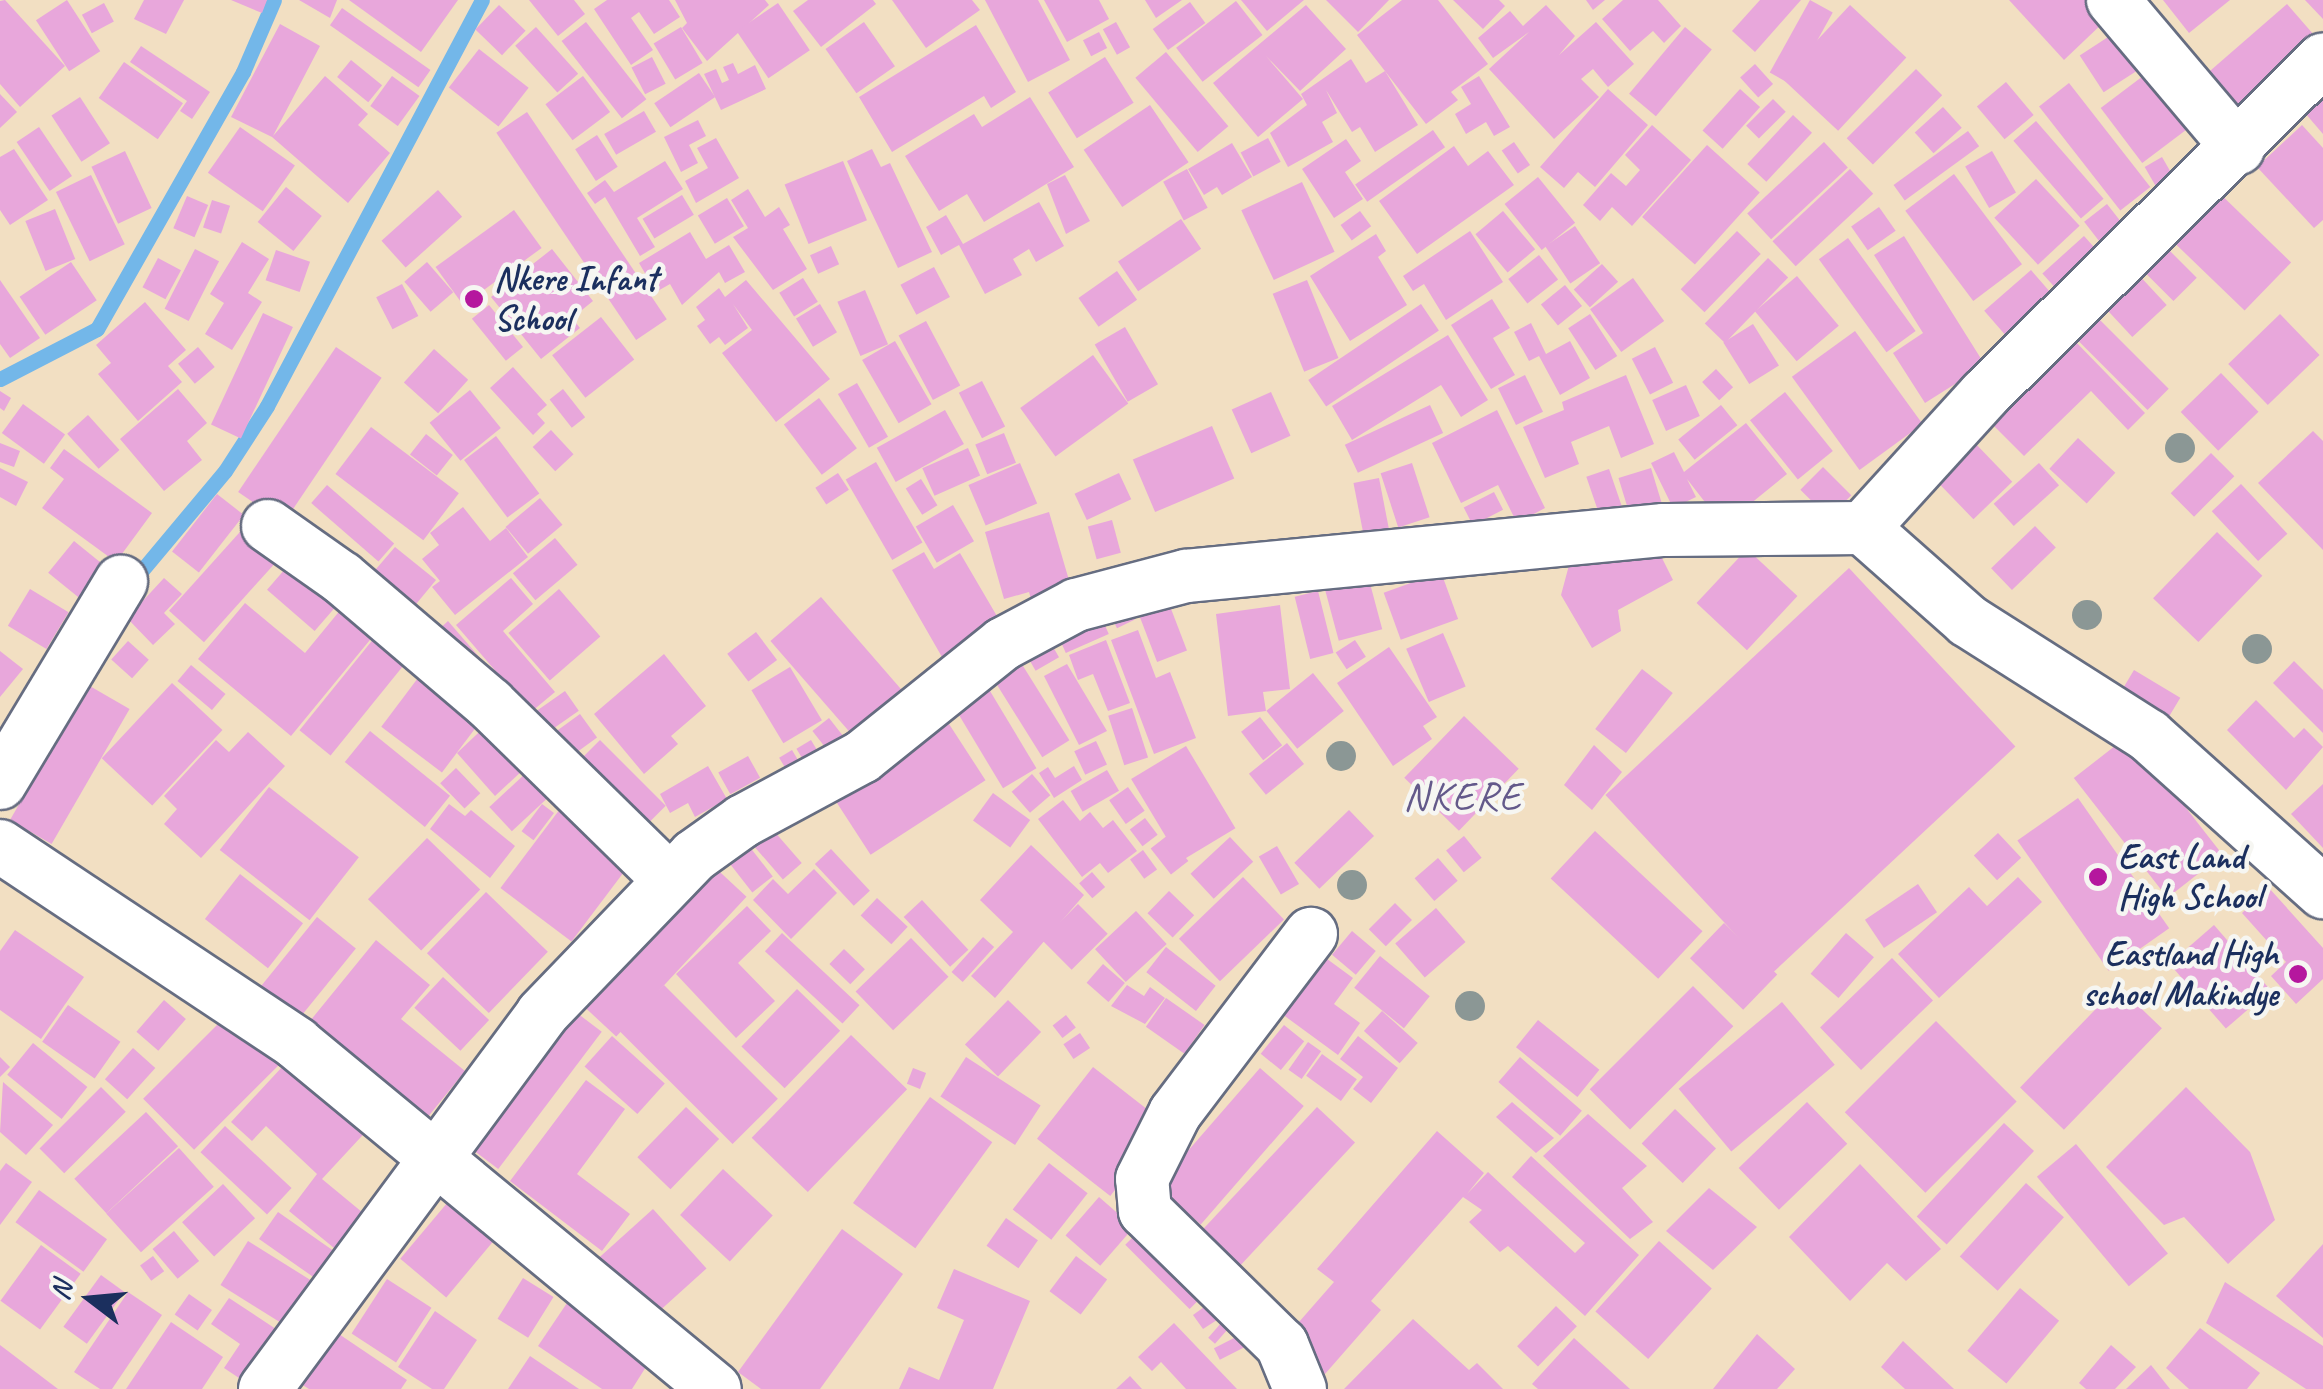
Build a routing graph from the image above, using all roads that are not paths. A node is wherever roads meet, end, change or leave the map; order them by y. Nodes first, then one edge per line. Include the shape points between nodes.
1 (2113, 0) edge
2 (2323, 58) edge
3 (2238, 148) junction
4 (268, 526) dead end
5 (1863, 528) junction
6 (121, 582) dead end
7 (0, 783) edge
8 (0, 846) edge
9 (670, 880) junction
10 (2323, 892) edge
11 (1310, 934) dead end
12 (432, 1159) junction
13 (265, 1389) edge
14 (715, 1389) edge
15 (1300, 1389) edge

1 - 3 street
2 - 3 street
3 - 5 street via 1984,395
4 - 9 street via 490,704
5 - 9 street via 1664,530 1224,570 1076,605 1003,644 862,757 721,834
5 - 10 street via 1968,621 2149,736
6 - 7 street
8 - 12 street via 296,1043
9 - 12 street via 542,1014
11 - 15 street via 1175,1113 1142,1178 1145,1211 1282,1345
12 - 13 street
12 - 14 street

